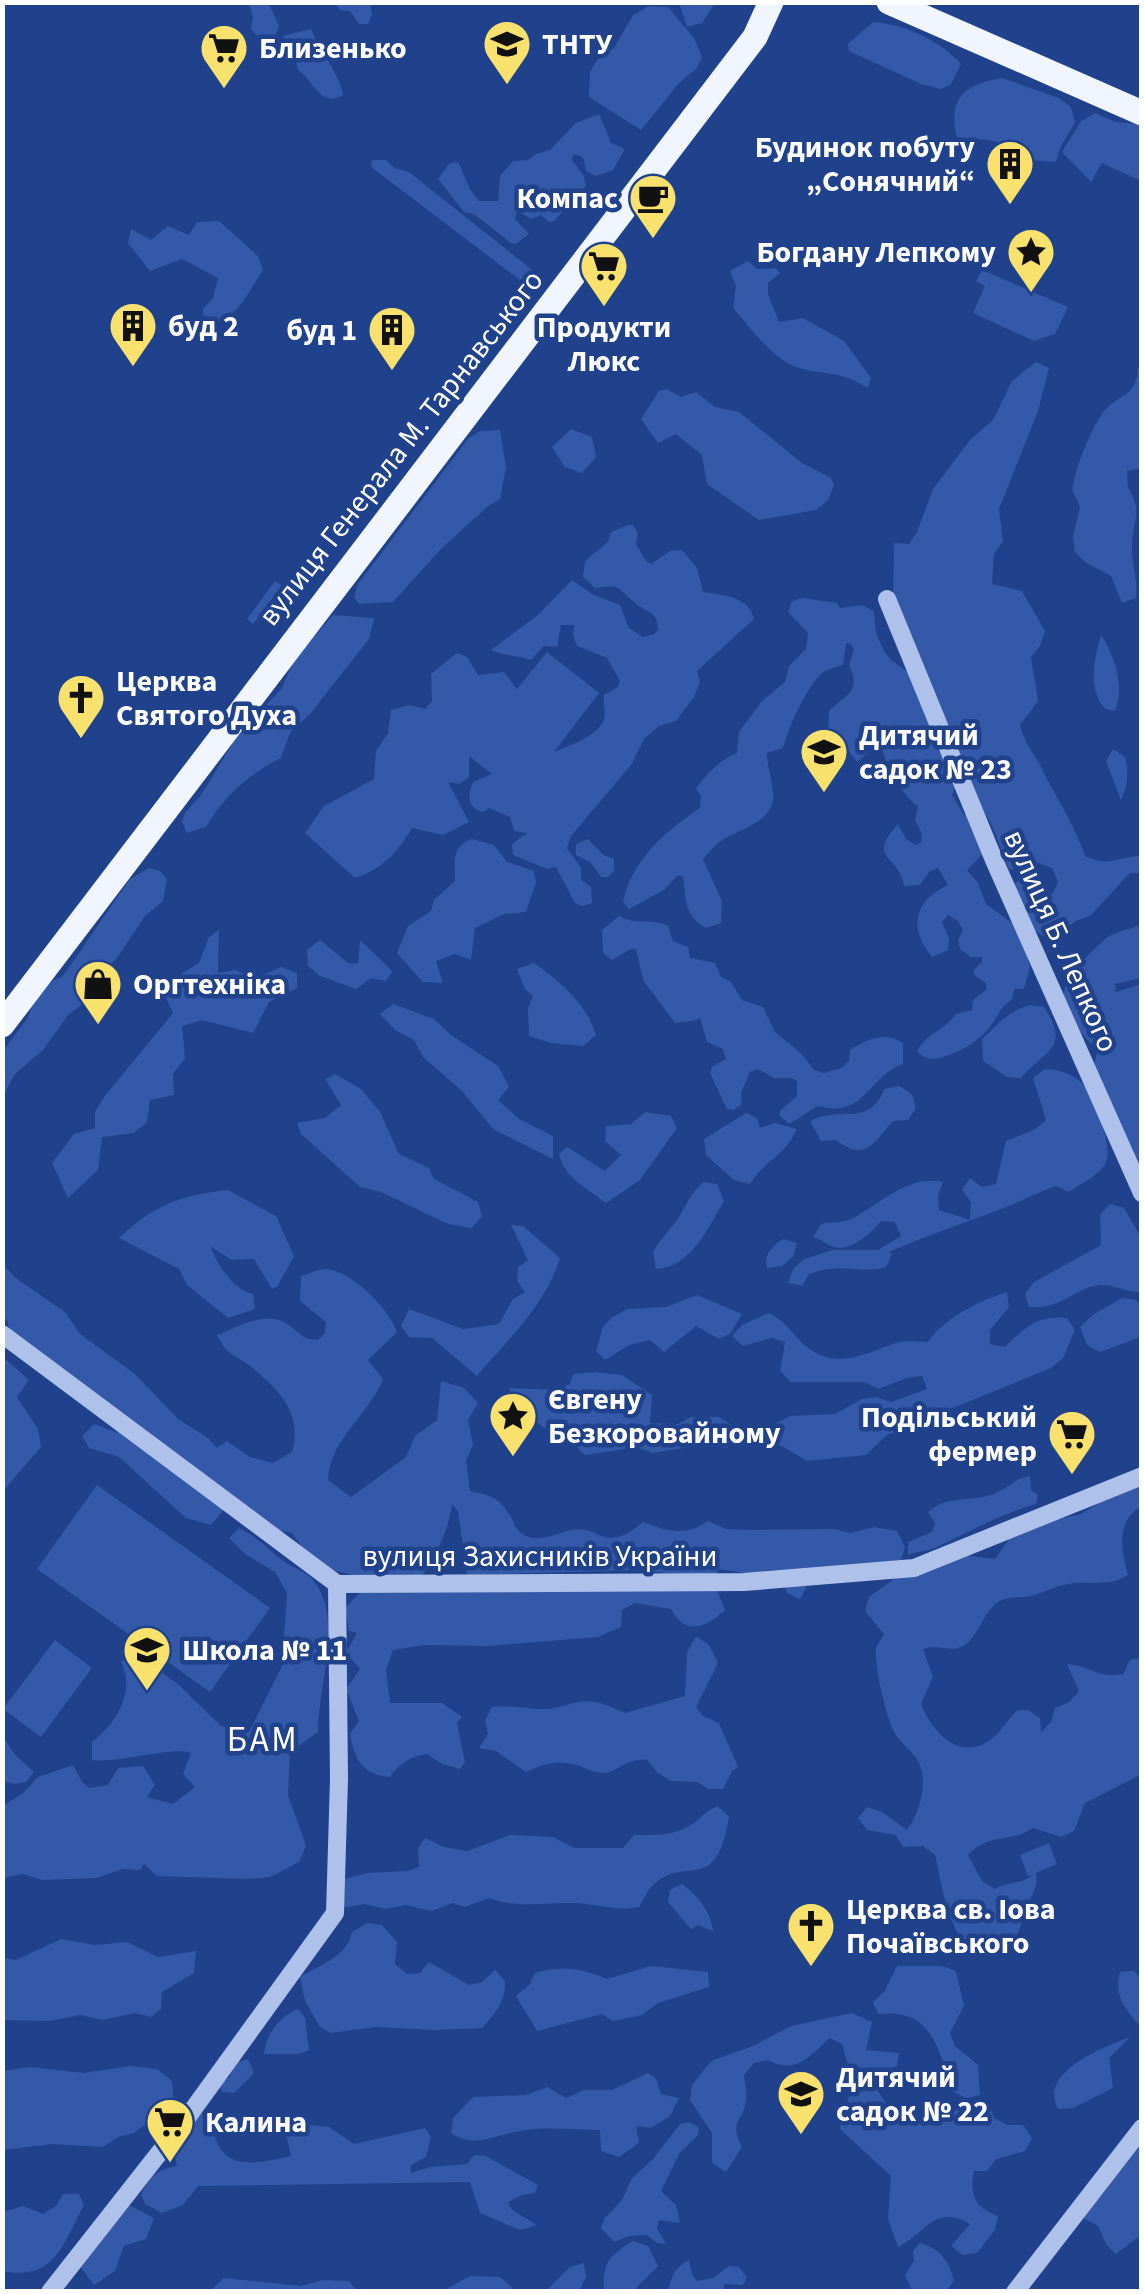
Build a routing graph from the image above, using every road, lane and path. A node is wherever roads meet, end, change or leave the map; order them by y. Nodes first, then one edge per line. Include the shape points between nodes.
1 (771, 2) edge
2 (889, 2) edge
3 (1142, 113) edge
4 (886, 599) dead end
5 (2, 1024) edge
6 (1142, 1193) edge
7 (2, 1334) edge
8 (1142, 1476) edge
9 (337, 1584) junction
10 (1142, 2128) edge
11 (50, 2292) edge
12 (1015, 2292) edge

1 - 5 main road, вулиця Генерала М. Тарнавського via 731,68
2 - 3 main road
4 - 6 street, вулиця Б. Лепкого
7 - 9 street, вулиця Захисників України
8 - 9 street, вулиця Захисників України via 914,1568 744,1582
9 - 11 street via 335,1912
10 - 12 street

